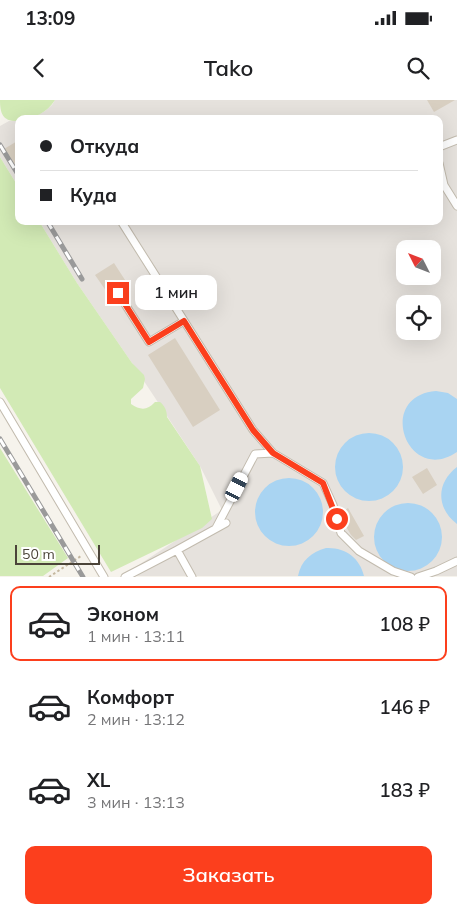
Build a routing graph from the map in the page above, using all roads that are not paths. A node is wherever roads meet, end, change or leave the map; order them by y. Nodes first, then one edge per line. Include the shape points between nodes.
1 (457, 140) edge
2 (443, 146) edge
3 (443, 181) edge
4 (457, 206) edge
5 (124, 225) edge
6 (118, 293) dead end
7 (184, 321) junction
8 (0, 402) edge
9 (273, 453) junction
10 (226, 523) dead end
11 (216, 528) junction
12 (177, 550) junction
13 (457, 560) edge
14 (104, 576) edge
15 (125, 576) edge
16 (192, 576) edge
17 (411, 576) edge
18 (418, 576) edge

1 - 2 lane
3 - 4 lane
5 - 7 lane
6 - 7 lane via 149,342
7 - 9 lane via 253,430
8 - 14 lane
9 - 11 lane via 255,454
9 - 17 lane via 323,483 341,532 359,551 393,571
10 - 11 lane
11 - 12 lane
12 - 15 lane
12 - 16 lane
13 - 18 lane via 436,572

